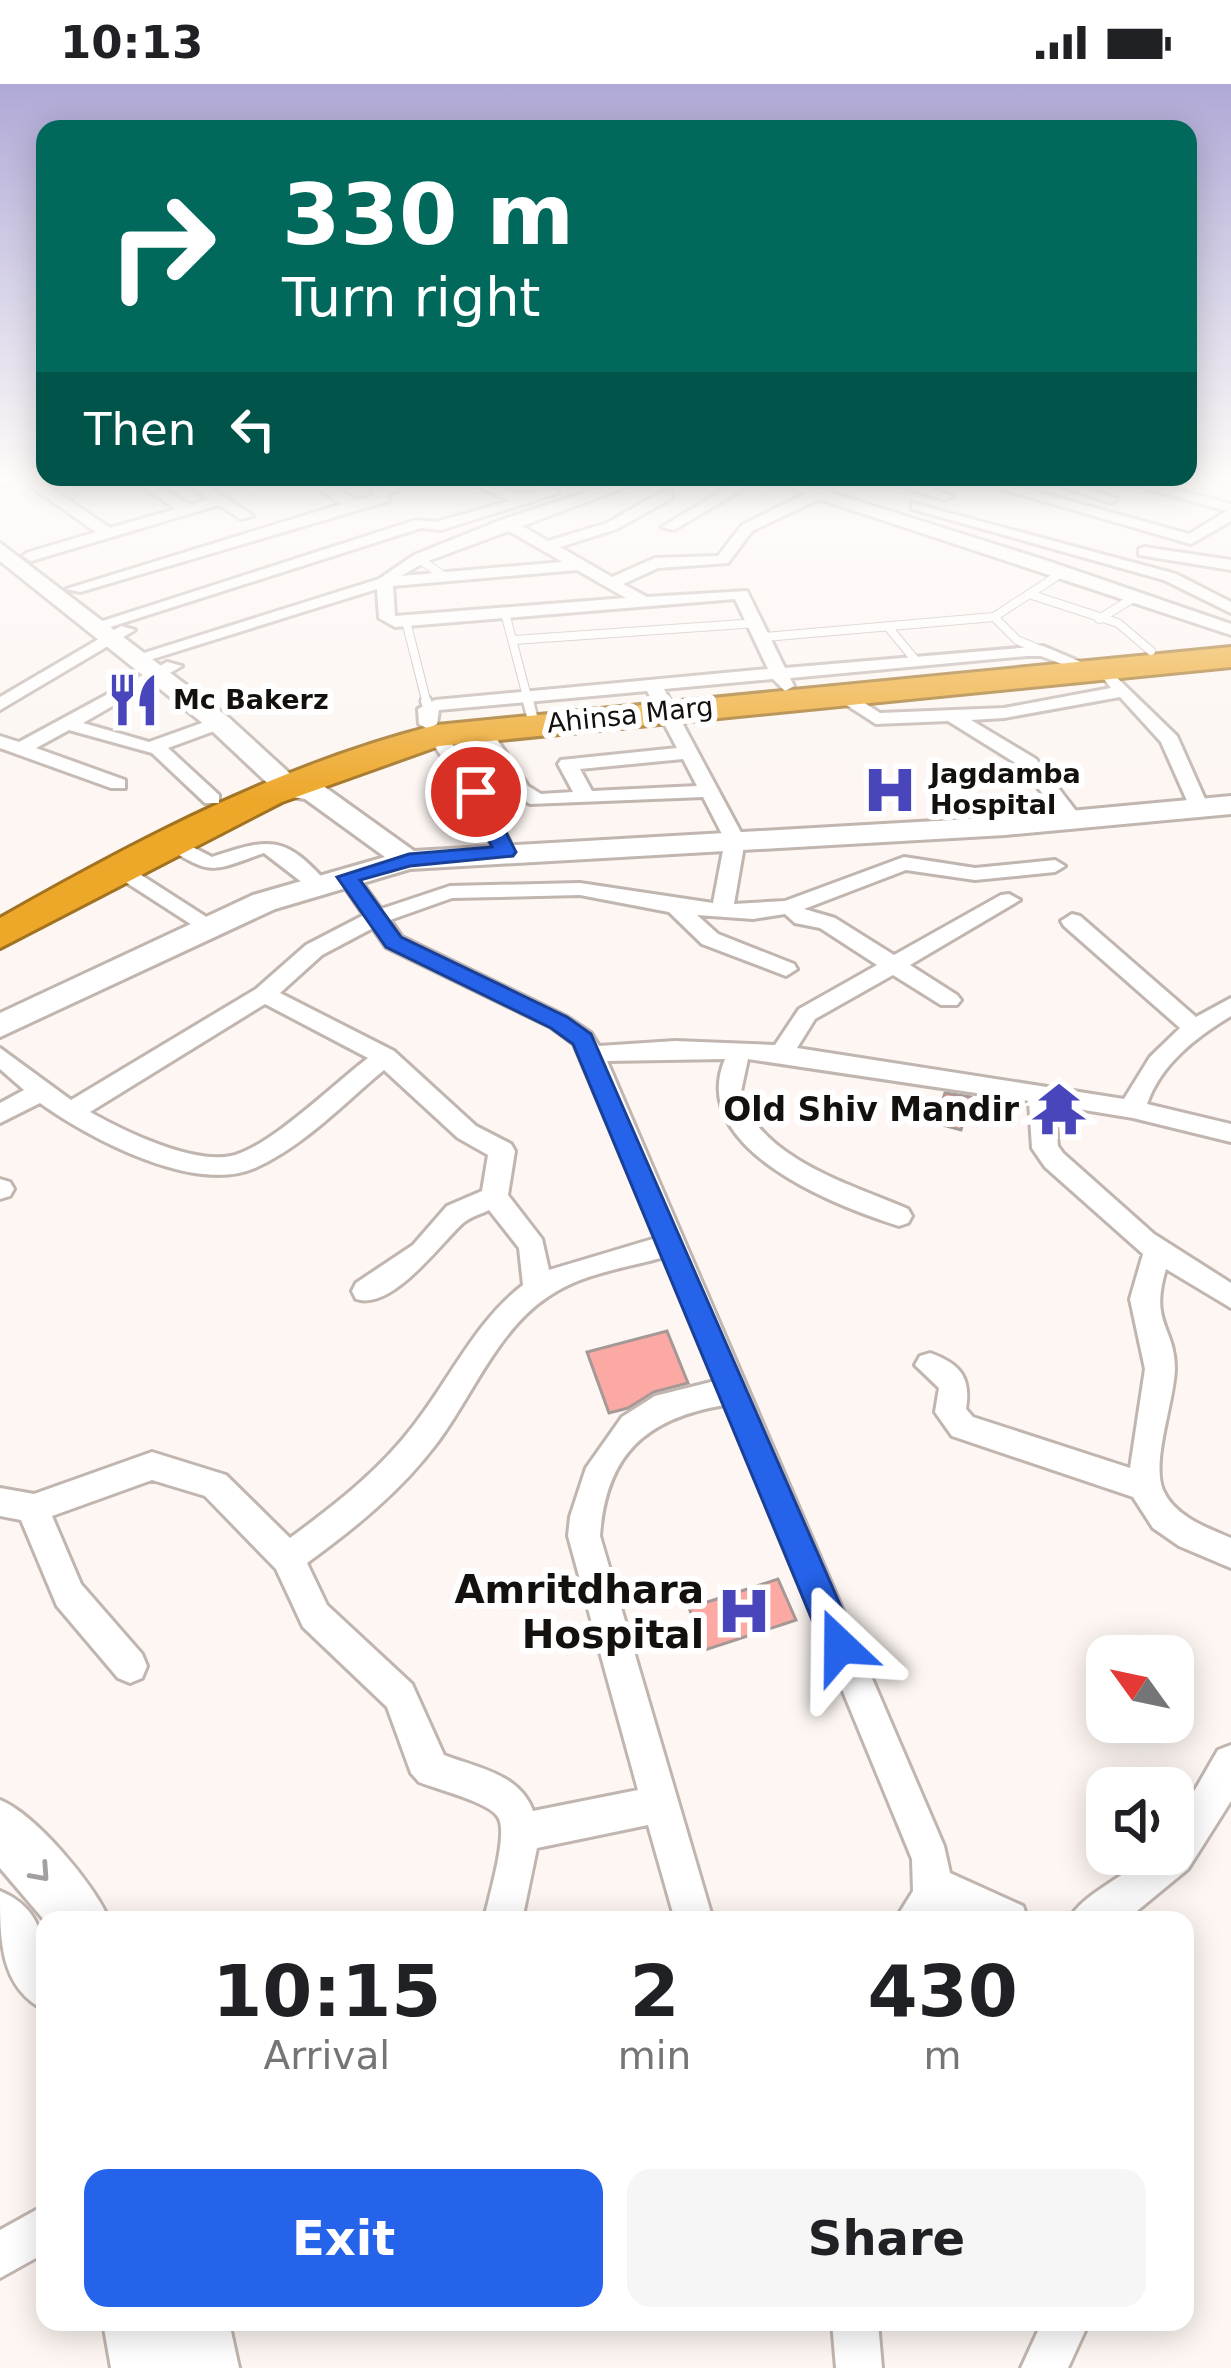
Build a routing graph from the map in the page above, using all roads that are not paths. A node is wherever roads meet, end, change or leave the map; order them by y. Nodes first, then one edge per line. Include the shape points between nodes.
1 (61, 588) edge
2 (79, 588) edge
3 (231, 588) edge
4 (369, 588) edge
5 (385, 588) edge
6 (620, 588) edge
7 (738, 588) edge
8 (1042, 588) edge
9 (1108, 588) edge
10 (1191, 588) edge
11 (74, 589) joint
12 (741, 594) junction
13 (1032, 595) junction
14 (1135, 597) junction
15 (644, 602) junction
16 (1231, 608) edge
17 (505, 613) junction
18 (994, 617) junction
19 (1100, 619) junction
20 (406, 621) junction
21 (889, 627) junction
22 (112, 628) junction
23 (761, 630) junction
24 (1231, 630) edge
25 (514, 640) junction
26 (1231, 644) edge
27 (1150, 651) junction
28 (1231, 657) edge
29 (917, 662) junction
30 (156, 663) junction
31 (1086, 669) junction
32 (782, 680) junction
33 (840, 695) junction
34 (660, 698) junction
35 (0, 705) edge
36 (529, 710) junction
37 (952, 716) junction
38 (431, 722) junction
39 (219, 723) junction
40 (67, 724) junction
41 (481, 730) junction
42 (0, 742) edge
43 (156, 747) junction
44 (21, 749) junction
45 (689, 753) junction
46 (298, 779) junction
47 (118, 784) dead end
48 (709, 791) junction
49 (212, 799) junction
50 (586, 799) junction
51 (1220, 810) edge
52 (1073, 820) junction
53 (734, 840) junction
54 (171, 842) junction
55 (505, 852) junction
56 (409, 860) junction
57 (1054, 866) dead end
58 (117, 868) junction
59 (333, 882) junction
60 (1009, 900) dead end
61 (676, 907) junction
62 (789, 907) junction
63 (0, 908) edge
64 (722, 910) junction
65 (375, 918) junction
66 (1072, 921) dead end
67 (211, 927) junction
68 (0, 934) edge
69 (896, 963) junction
70 (786, 969) dead end
71 (264, 994) junction
72 (949, 1000) dead end
73 (1231, 1006) edge
74 (1210, 1024) edge
75 (0, 1026) edge
76 (740, 1051) junction
77 (592, 1054) junction
78 (779, 1055) junction
79 (0, 1056) edge
80 (385, 1058) junction
81 (40, 1092) junction
82 (1041, 1098) junction
83 (1132, 1109) junction
84 (69, 1113) junction
85 (0, 1114) edge
86 (1231, 1132) edge
87 (494, 1197) junction
88 (898, 1216) dead end
89 (669, 1245) junction
90 (1157, 1251) junction
91 (537, 1289) junction
92 (366, 1291) dead end
93 (1231, 1297) edge
94 (930, 1365) dead end
95 (732, 1391) junction
96 (1142, 1486) junction
97 (17, 1505) edge
98 (1231, 1553) edge
99 (288, 1558) junction
100 (130, 1666) dead end
101 (1231, 1763) edge
102 (663, 1803) junction
103 (0, 1827) edge
104 (521, 1832) junction
105 (933, 1885) junction
106 (73, 1911) edge
107 (505, 1911) edge
108 (692, 1911) edge
109 (921, 1911) edge
110 (989, 1911) edge
111 (1105, 1911) edge
112 (0, 1919) edge
113 (36, 1969) edge
114 (36, 2233) edge
115 (0, 2256) edge
116 (138, 2331) edge
117 (198, 2331) edge
118 (1062, 2331) edge
119 (145, 2368) edge
120 (205, 2368) edge
121 (1044, 2368) edge

1 - 22 street
2 - 11 street
3 - 22 street
4 - 30 street
5 - 20 street via 387,618
6 - 15 street
7 - 12 street
8 - 13 lane
9 - 14 street
10 - 16 street
11 - 22 street
12 - 15 street
12 - 23 street
13 - 18 lane
13 - 19 lane
14 - 19 lane
14 - 24 street
15 - 17 street
17 - 20 street
17 - 25 lane
18 - 21 lane
18 - 31 lane via 1017,640
19 - 27 lane via 1123,626
20 - 38 lane
21 - 23 lane
21 - 29 lane
22 - 30 street
22 - 35 street
23 - 25 lane
23 - 32 street
25 - 36 lane
26 - 27 highway, Ahinsa Marg
27 - 31 highway, Ahinsa Marg
28 - 31 highway, Ahinsa Marg
29 - 31 street
29 - 32 street
30 - 39 street
30 - 40 street
30 - 46 street
31 - 32 highway, Ahinsa Marg
31 - 33 highway, Ahinsa Marg
31 - 37 street via 1004,713
31 - 51 street via 1170,740
32 - 34 highway, Ahinsa Marg
33 - 34 highway, Ahinsa Marg
33 - 37 street via 868,718
34 - 36 highway, Ahinsa Marg
34 - 45 street
36 - 38 highway, Ahinsa Marg
36 - 41 highway, Ahinsa Marg
37 - 52 street via 1029,763
38 - 41 highway, Ahinsa Marg
38 - 46 highway, Ahinsa Marg
38 - 55 street
39 - 43 street
39 - 46 street
40 - 43 street
40 - 44 street
41 - 50 street via 529,796
42 - 44 street
43 - 49 street
44 - 47 street
45 - 48 street
45 - 50 street via 568,764
46 - 49 highway, Ahinsa Marg
46 - 54 highway, Ahinsa Marg
46 - 56 street
48 - 50 street
48 - 53 street
49 - 63 highway, Ahinsa Marg
51 - 52 street
52 - 53 street
53 - 55 street
53 - 64 street
54 - 58 highway, Ahinsa Marg
54 - 59 street via 210,865 271,848
55 - 56 street
56 - 59 street
57 - 62 street via 975,874 904,863
58 - 67 street
58 - 68 highway, Ahinsa Marg
59 - 65 street
59 - 67 street
60 - 69 street
61 - 64 street
61 - 65 street via 580,889 466,889
61 - 70 street via 710,939
62 - 64 street
62 - 69 street
65 - 71 street via 299,960
65 - 77 street via 394,942 559,1022
66 - 74 street
67 - 75 street
69 - 72 street
69 - 78 street via 803,1017
71 - 80 street
71 - 84 street
73 - 74 street
74 - 83 street via 1139,1084
76 - 77 street
76 - 78 street
76 - 88 street via 728,1098 753,1139 784,1163
77 - 89 street
78 - 82 street
79 - 81 street
80 - 84 street via 254,1158 224,1168 132,1147
80 - 87 street via 467,1132 502,1151
81 - 84 street
81 - 85 street
82 - 83 street
82 - 90 street via 1054,1160
83 - 86 street
87 - 91 street via 532,1246
87 - 92 street via 456,1214 423,1252
89 - 91 street
89 - 95 street
90 - 93 street
90 - 96 street via 1144,1300 1161,1367
91 - 99 street via 390,1476
94 - 96 street via 955,1383 950,1412 963,1427
95 - 102 street via 647,1415 605,1464 584,1513 584,1536
95 - 105 street via 931,1858
96 - 98 street via 1161,1515
97 - 99 street via 164,1467 215,1485
97 - 100 street via 69,1602
99 - 104 street via 315,1616 400,1696 424,1760 499,1793 513,1805
101 - 111 street via 1166,1870
102 - 104 street
102 - 108 street
103 -> 106 street
104 - 107 street
105 - 109 street
105 - 110 street
112 - 113 street
114 - 115 street
116 - 119 street
117 - 120 street
118 - 121 street

